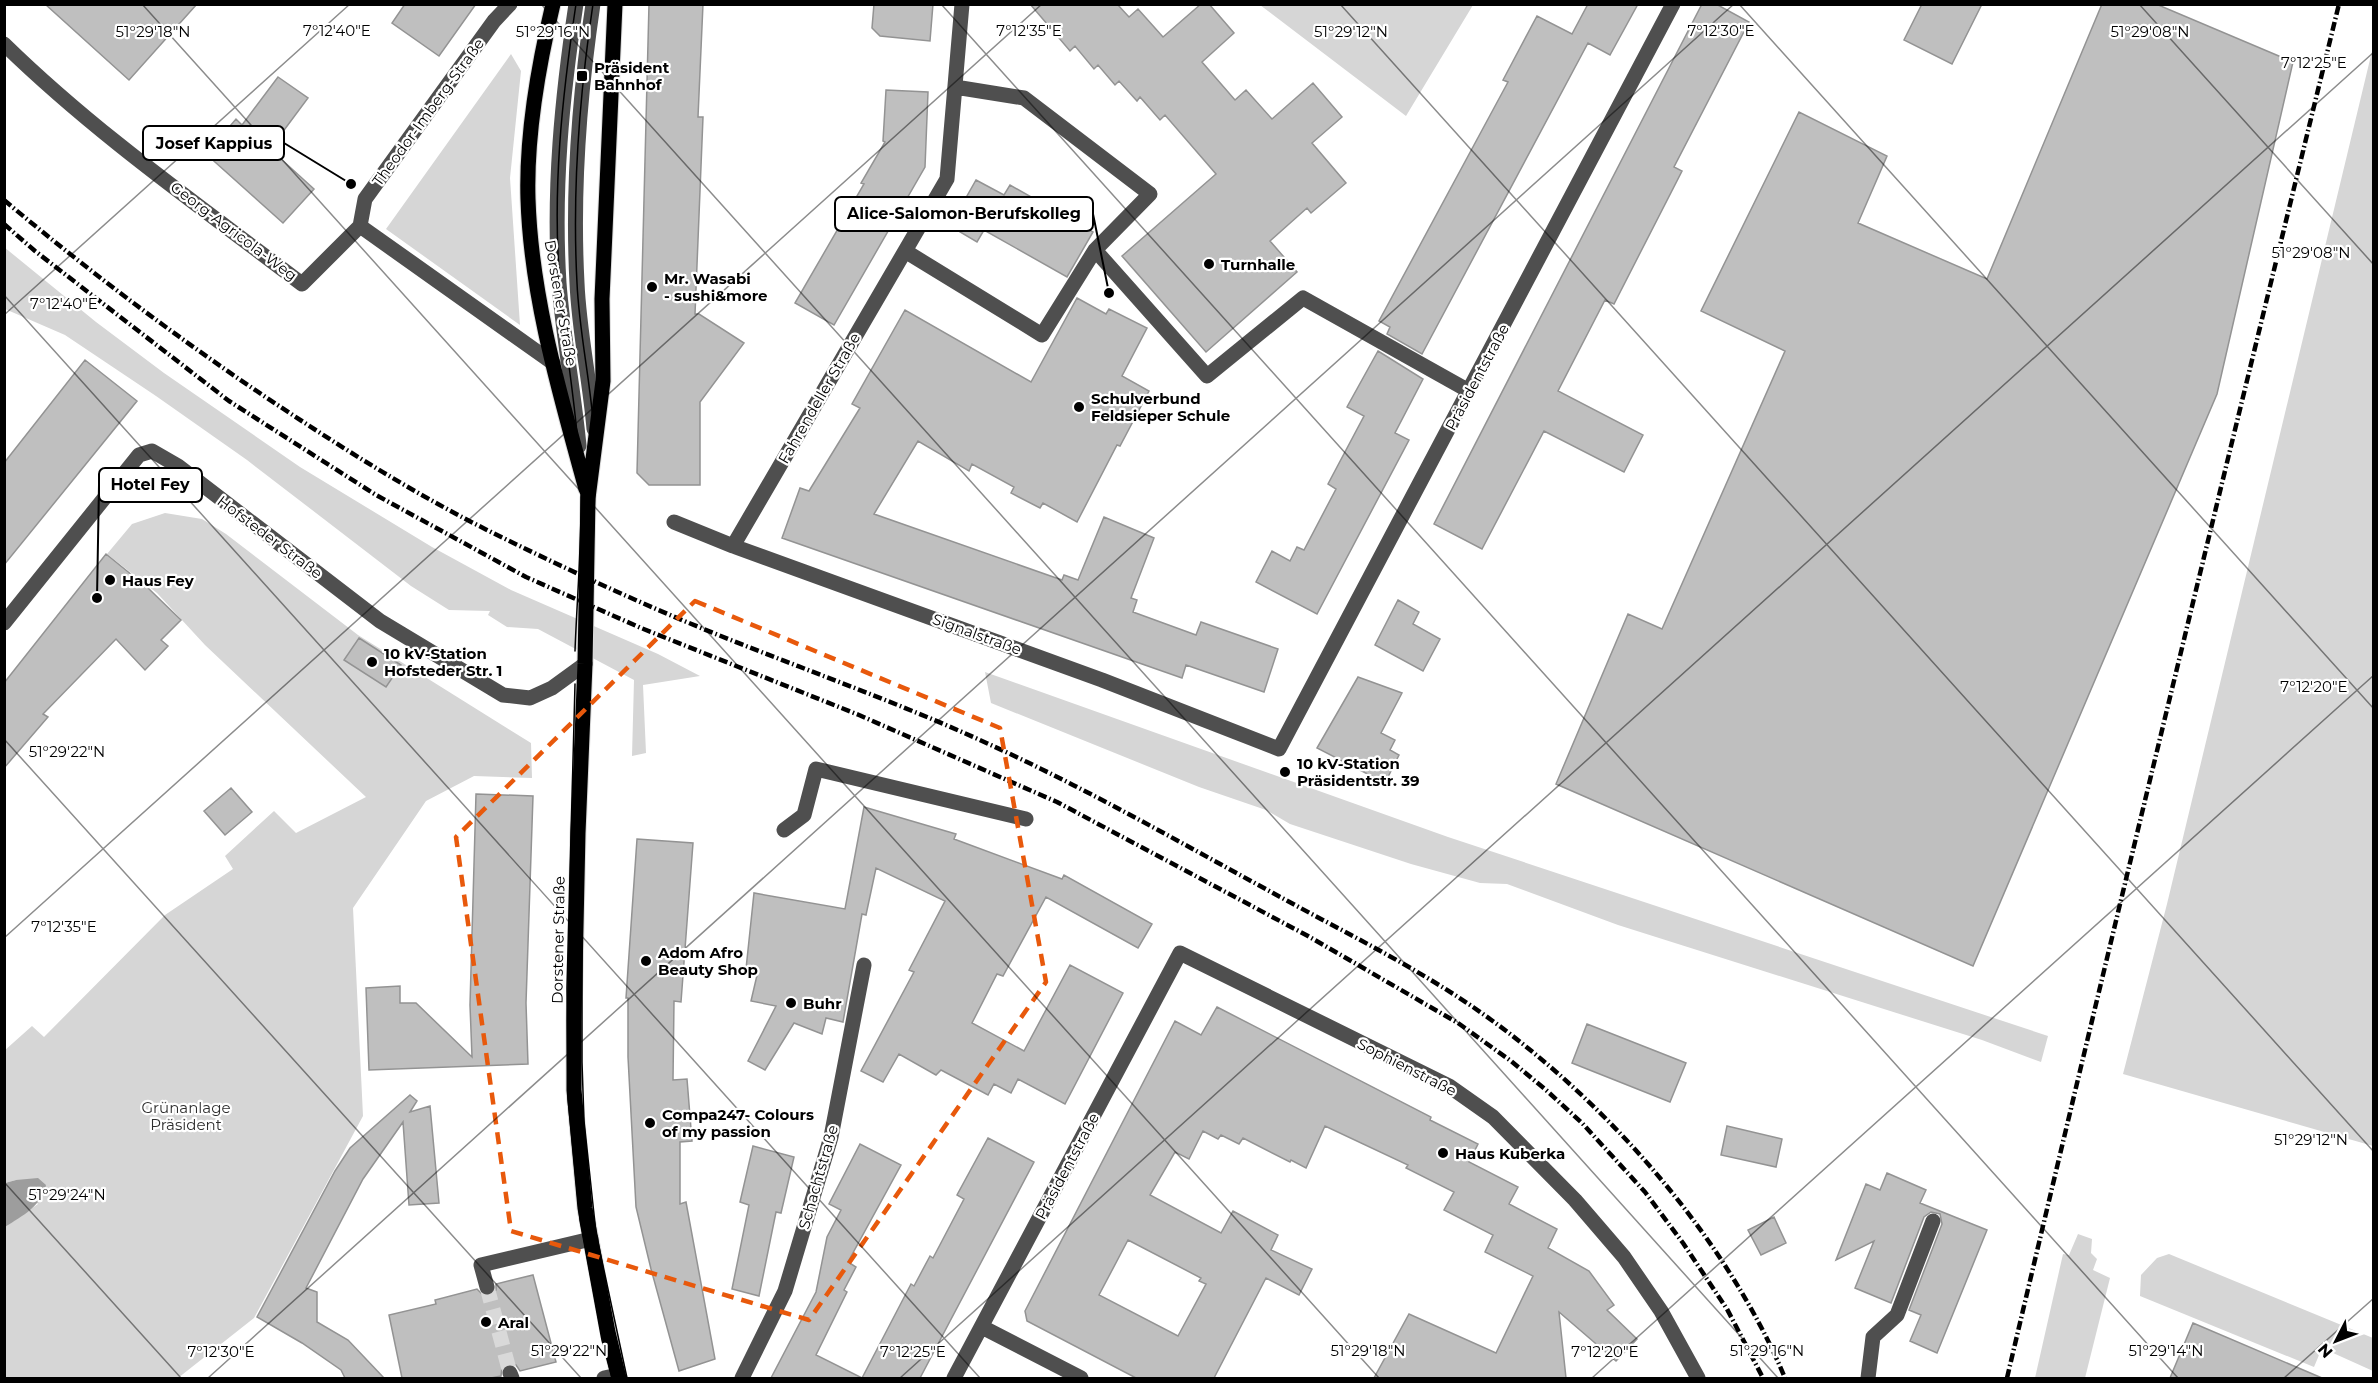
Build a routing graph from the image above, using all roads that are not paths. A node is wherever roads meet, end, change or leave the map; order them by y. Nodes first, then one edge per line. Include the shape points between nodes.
1 (510, 4) edge
2 (553, 4) edge
3 (576, 4) edge
4 (593, 4) edge
5 (615, 4) edge
6 (962, 4) edge
7 (1673, 4) edge
8 (4, 44) edge
9 (955, 87) junction
10 (360, 226) junction
11 (1095, 250) junction
12 (905, 251) junction
13 (553, 363) junction
14 (1469, 391) junction
15 (595, 444) junction
16 (580, 467) junction
17 (588, 498) junction
18 (674, 522) dead end
19 (733, 546) junction
20 (4, 623) edge
21 (585, 664) junction
22 (1279, 749) joint
23 (1026, 819) dead end
24 (784, 830) dead end
25 (1180, 953) joint
26 (864, 965) dead end
27 (1933, 1221) dead end
28 (591, 1239) junction
29 (487, 1287) tunnel mouth
30 (981, 1327) junction
31 (614, 1377) edge
32 (742, 1378) edge
33 (954, 1378) edge
34 (1081, 1378) edge
35 (1698, 1378) edge
36 (1868, 1378) edge

1 - 10 street, Theodor-Imberg-Straße via 366,199
2 - 13 main road, Dorstener Straße via 537,79 528,197 533,261
3 - 16 street via 560,137 557,243
4 - 15 street via 582,76 575,197 577,286
5 - 15 main road, Dorstener Straße via 602,299 603,381
6 - 9 street, Fahrendeller Straße
7 - 14 street, Präsidentstraße
8 - 10 street, Georg-Agricola-Weg via 90,121 302,284
9 - 11 street via 1024,98 1150,194
9 - 12 street, Fahrendeller Straße via 947,179
10 - 13 street
11 - 12 street via 1042,335
11 - 14 street via 1207,376 1303,298
12 - 19 street, Fahrendeller Straße
13 - 16 main road, Dorstener Straße
14 - 22 street, Präsidentstraße
15 - 17 main road, Dorstener Straße
16 - 17 main road, Dorstener Straße
17 - 21 main road, Dorstener Straße
18 - 19 street, Signalstraße
19 - 22 street, Signalstraße
20 - 21 street, Hofsteder Straße via 138,455 152,451 178,466 380,621 503,695 530,698 552,688
21 - 28 main road, Dorstener Straße via 574,1079
23 - 24 street via 816,769 804,815
25 - 30 street, Präsidentstraße
25 - 35 street, Sophienstraße via 1449,1086 1493,1117 1575,1200 1624,1257 1661,1311
26 - 32 street, Schachtstraße via 831,1137 785,1291
27 - 36 street via 1897,1315 1873,1337
28 - 29 street via 481,1265
28 - 31 main road, Dorstener Straße
30 - 33 street, Präsidentstraße
30 - 34 street

